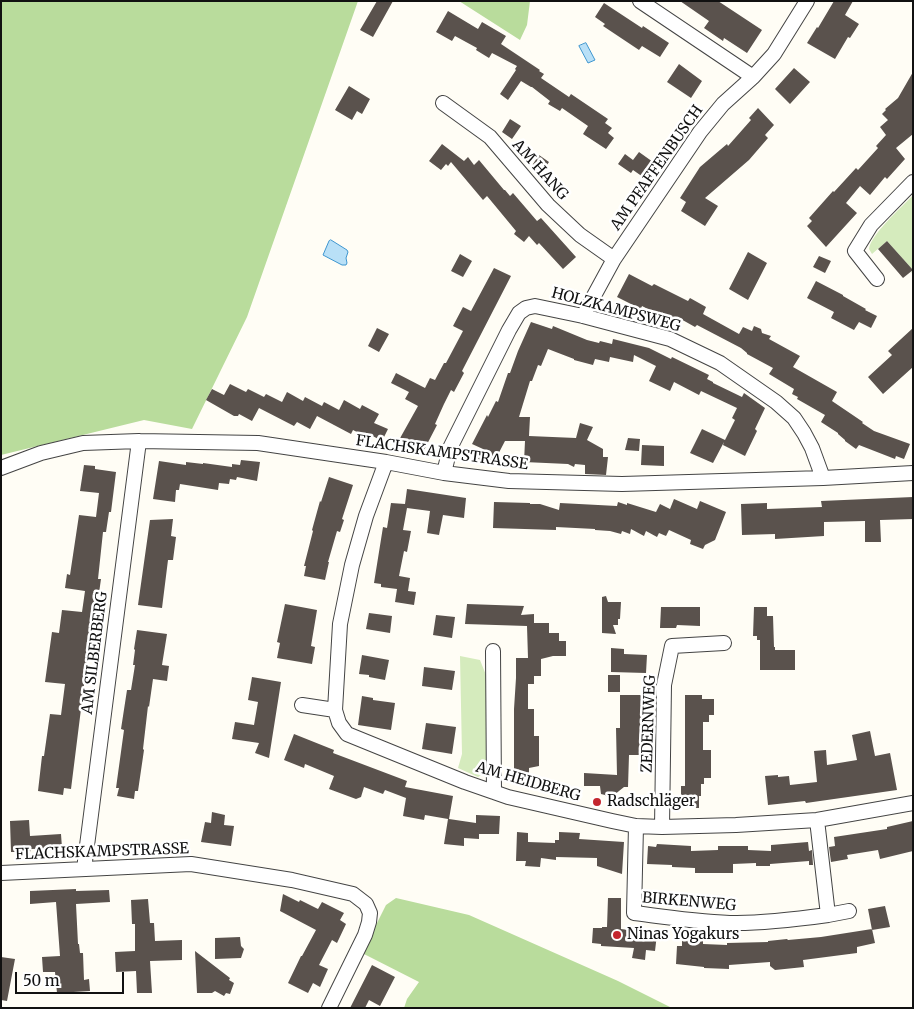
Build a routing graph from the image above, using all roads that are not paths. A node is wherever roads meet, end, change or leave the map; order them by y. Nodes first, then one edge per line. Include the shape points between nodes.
1 (640, 1) edge
2 (807, 1) edge
3 (753, 77) junction
4 (443, 104) dead end
5 (913, 182) edge
6 (614, 259) junction
7 (876, 279) dead end
8 (583, 316) junction
9 (138, 441) junction
10 (386, 462) junction
11 (1, 468) edge
12 (444, 473) junction
13 (913, 473) edge
14 (823, 478) junction
15 (724, 643) dead end
16 (493, 651) dead end
17 (302, 705) dead end
18 (335, 710) junction
19 (494, 792) junction
20 (913, 804) edge
21 (817, 820) junction
22 (636, 826) junction
23 (662, 827) junction
24 (84, 869) junction
25 (1, 873) edge
26 (849, 911) dead end
27 (828, 915) junction
28 (329, 1008) edge

1 - 3 street
2 - 3 street, AM PFAFFENBUSCH via 774,54
3 - 6 street, AM PFAFFENBUSCH via 723,104 700,132
4 - 6 street, AM HANG via 490,137 548,205 580,235
5 - 7 street via 871,225 855,251
6 - 8 street, AM PFAFFENBUSCH
8 - 12 street, HOLZKAMPSWEG via 535,306 519,313 450,448
8 - 14 street, HOLZKAMPSWEG via 670,339 720,363 758,388 794,418 812,448
9 - 10 street, FLACHSKAMPSTRASSE via 258,442
9 - 11 street, FLACHSKAMPSTRASSE via 83,444 41,453
9 - 24 street, AM SILBERBERG
10 - 12 street, FLACHSKAMPSTRASSE
10 - 18 street, AM HEIDBERG via 352,565 340,624
12 - 14 street, FLACHSKAMPSTRASSE via 509,481 604,484
13 - 14 street, FLACHSKAMPSTRASSE
15 - 23 street, ZEDERNWEG via 672,646 664,685
16 - 19 street
17 - 18 street
18 - 19 street, AM HEIDBERG via 347,734
19 - 22 street, AM HEIDBERG
20 - 21 street, AM HEIDBERG
21 - 23 street, AM HEIDBERG
21 - 27 street
22 - 23 street, AM HEIDBERG
22 - 27 street, BIRKENWEG via 634,913 737,923
24 - 25 street, FLACHSKAMPSTRASSE
24 - 28 street, FLACHSKAMPSTRASSE via 191,864 292,880 353,894 366,904 369,922
26 - 27 street, BIRKENWEG

